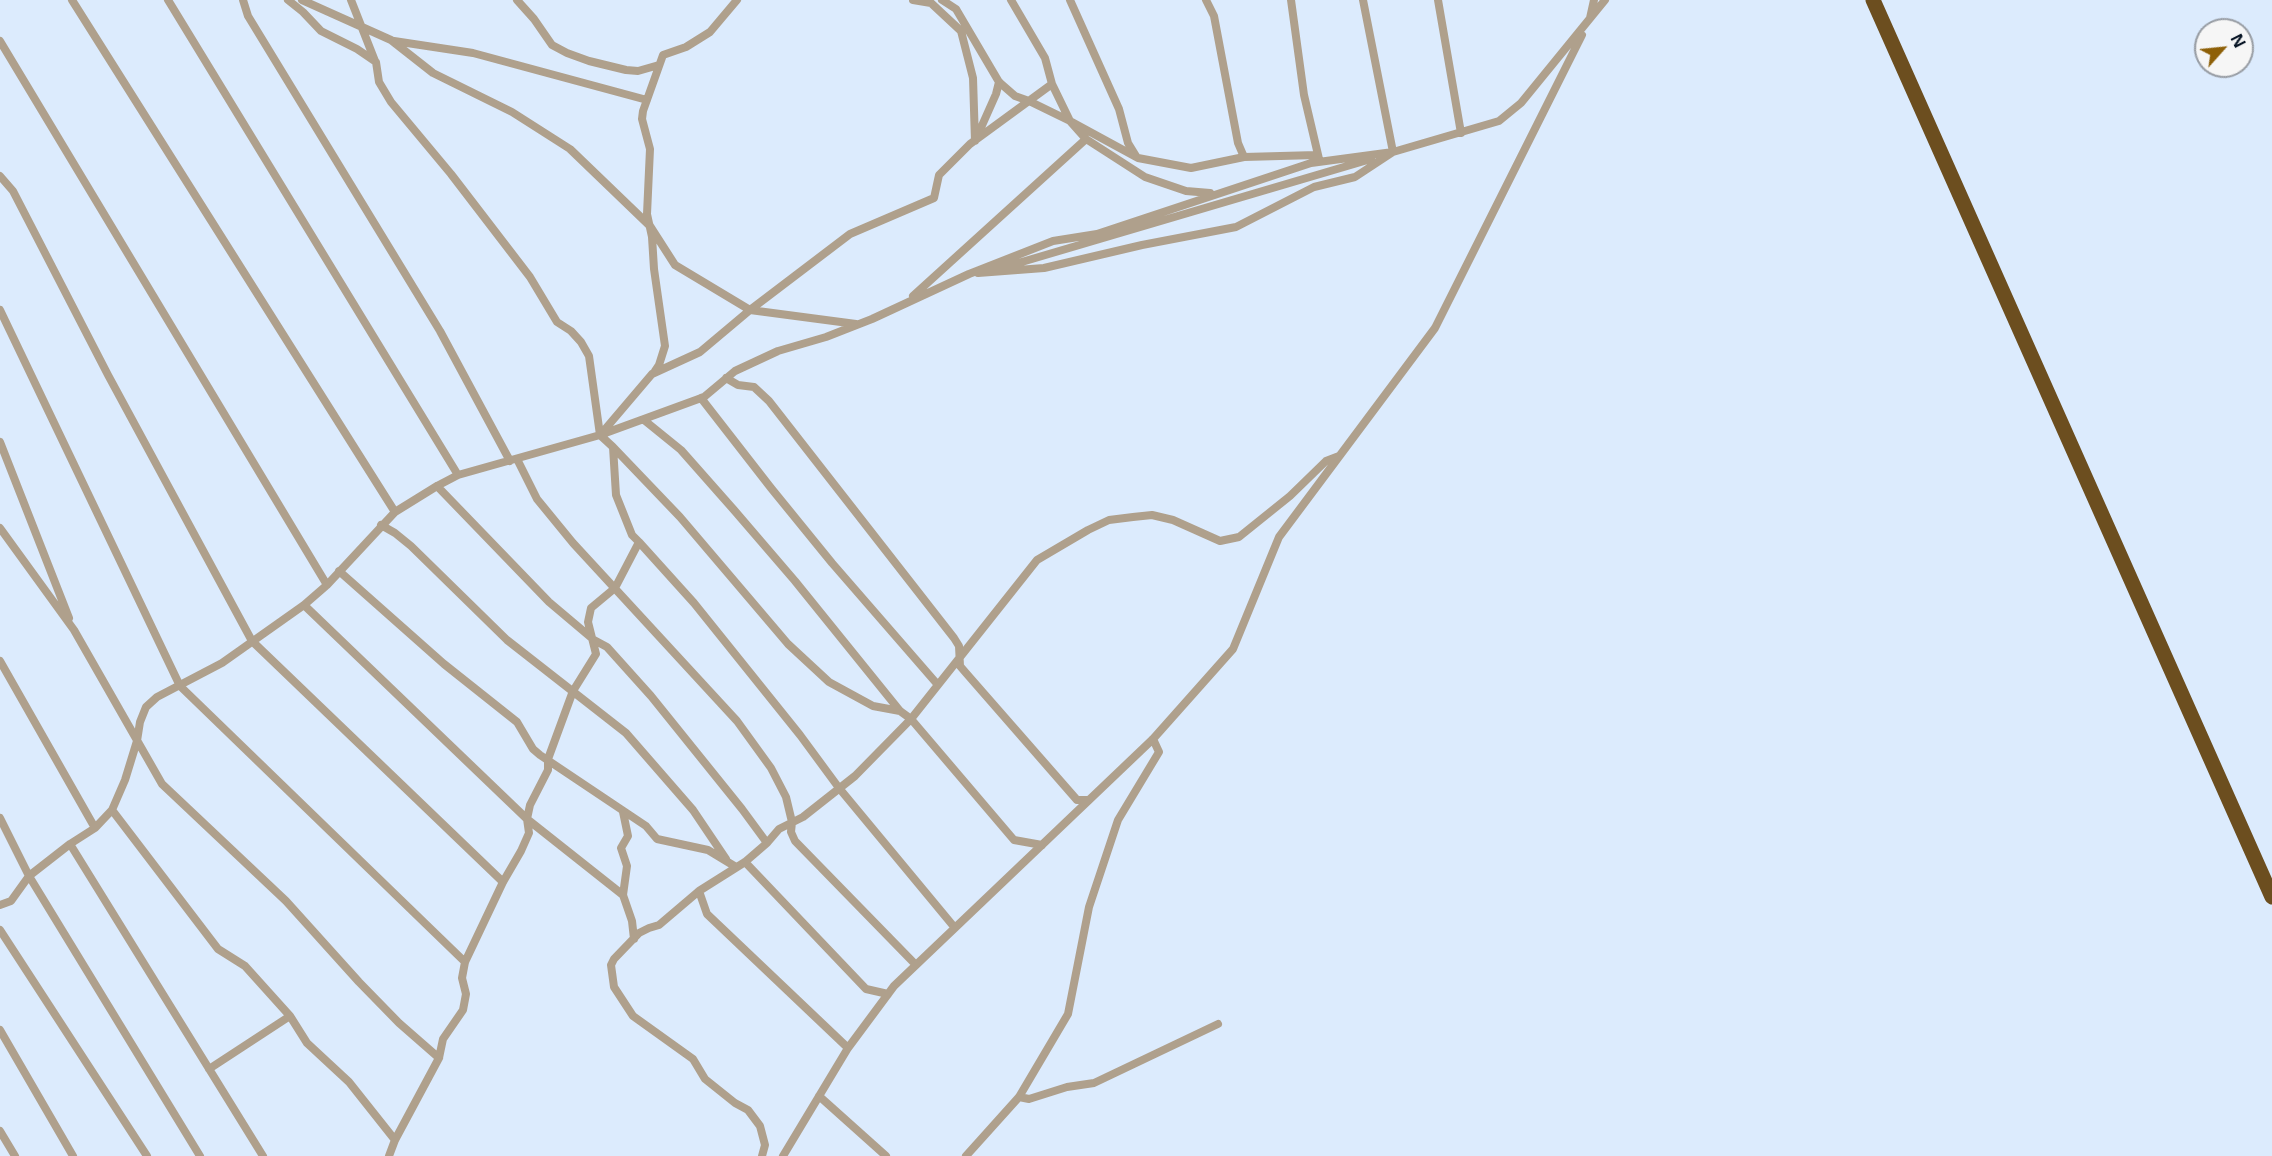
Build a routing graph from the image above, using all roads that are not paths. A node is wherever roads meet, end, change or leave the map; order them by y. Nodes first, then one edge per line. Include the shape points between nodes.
1 (72, 0) edge
2 (168, 0) edge
3 (243, 0) edge
4 (288, 0) edge
5 (302, 0) edge
6 (351, 0) edge
7 (517, 0) edge
8 (737, 0) edge
9 (913, 0) edge
10 (942, 0) edge
11 (1011, 0) edge
12 (1070, 0) edge
13 (1206, 0) edge
14 (1291, 0) edge
15 (1363, 0) edge
16 (1438, 0) edge
17 (1594, 0) edge
18 (1605, 0) edge
19 (1873, 0) edge
20 (1590, 20) junction
21 (359, 24) junction
22 (0, 40) edge
23 (391, 40) junction
24 (376, 62) junction
25 (659, 65) junction
26 (999, 82) junction
27 (1052, 84) junction
28 (647, 100) junction
29 (1029, 101) junction
30 (1070, 121) junction
31 (1465, 132) junction
32 (1086, 139) junction
33 (975, 141) junction
34 (1393, 153) junction
35 (1244, 157) junction
36 (1138, 158) junction
37 (1318, 158) junction
38 (0, 176) edge
39 (1215, 194) junction
40 (650, 226) junction
41 (986, 273) junction
42 (969, 274) junction
43 (905, 303) junction
44 (0, 310) edge
45 (750, 310) junction
46 (858, 324) junction
47 (652, 374) junction
48 (726, 378) junction
49 (701, 398) junction
50 (644, 420) junction
51 (600, 435) junction
52 (0, 442) edge
53 (613, 447) junction
54 (1339, 456) junction
55 (514, 460) junction
56 (458, 475) junction
57 (437, 486) junction
58 (395, 512) junction
59 (381, 525) junction
60 (0, 528) edge
61 (639, 542) junction
62 (339, 571) junction
63 (327, 585) junction
64 (615, 588) junction
65 (304, 605) junction
66 (74, 630) junction
67 (252, 640) junction
68 (594, 640) junction
69 (960, 659) junction
70 (0, 660) edge
71 (938, 685) junction
72 (180, 686) junction
73 (573, 690) junction
74 (900, 711) junction
75 (911, 719) junction
76 (1153, 739) junction
77 (137, 741) junction
78 (548, 759) junction
79 (839, 788) junction
80 (1089, 800) junction
81 (112, 810) junction
82 (622, 812) junction
83 (0, 818) edge
84 (527, 819) junction
85 (792, 822) junction
86 (95, 828) junction
87 (766, 843) junction
88 (70, 844) junction
89 (1042, 845) junction
90 (726, 860) junction
91 (745, 862) junction
92 (736, 867) junction
93 (29, 876) junction
94 (502, 882) junction
95 (699, 891) junction
96 (623, 895) junction
97 (2272, 897) edge
98 (0, 905) edge
99 (955, 928) junction
100 (0, 930) edge
101 (634, 939) junction
102 (465, 962) junction
103 (916, 965) junction
104 (888, 994) junction
105 (290, 1016) junction
106 (1218, 1024) dead end
107 (0, 1030) edge
108 (848, 1048) junction
109 (439, 1058) junction
110 (209, 1069) junction
111 (819, 1096) junction
112 (1019, 1097) junction
113 (0, 1131) edge
114 (395, 1140) junction
115 (789, 1148) junction
116 (15, 1156) edge
117 (73, 1156) edge
118 (147, 1156) edge
119 (200, 1156) edge
120 (262, 1156) edge
121 (389, 1156) edge
122 (762, 1156) edge
123 (783, 1156) edge
124 (797, 1156) edge
125 (886, 1156) edge
126 (966, 1156) edge

1 - 58 street
2 - 56 street
3 - 55 street via 248,16
4 - 24 street via 321,31
5 - 21 street
6 - 21 street
7 - 25 street via 552,45 567,53 626,70
8 - 25 street via 710,32 663,55
9 - 33 street via 931,3 961,31 974,78
10 - 26 street via 956,9
11 - 27 street via 1045,58
12 - 36 street via 1119,109 1128,143
13 - 35 street via 1214,15
14 - 37 street via 1304,95
15 - 34 street
16 - 31 street
17 - 20 street
18 - 20 street
19 - 97 highway
20 - 31 street via 1521,103 1499,121
20 - 54 street via 1435,328
21 - 23 street
21 - 24 street
22 - 63 street
23 - 28 street via 473,53
23 - 40 street via 433,73 512,112 570,149
24 - 51 street via 379,82 391,102 530,277 557,322 582,342 589,356
25 - 28 street
26 - 29 street via 1015,96
26 - 33 street
27 - 29 street
27 - 30 street
28 - 40 street via 642,119 651,149 646,197
29 - 30 street
29 - 33 street
30 - 32 street
30 - 36 street
31 - 34 street
32 - 39 street via 1145,177 1186,191
32 - 43 street
33 - 45 street via 939,175 934,198 850,234
34 - 37 street
34 - 41 street
34 - 41 street via 1355,177 1314,187 1236,227 1044,268
35 - 36 street via 1191,168
35 - 37 street
37 - 39 street
38 - 67 street via 13,191
39 - 42 street via 1097,234 1053,241
40 - 45 street via 675,265
40 - 47 street via 664,346
41 - 42 street
42 - 43 street
43 - 46 street
44 - 72 street
45 - 46 street
45 - 47 street via 700,352
46 - 48 street via 778,351
47 - 51 street
48 - 49 street
48 - 69 street via 754,387 769,401 954,638
49 - 50 street
49 - 71 street via 832,563
50 - 51 street
50 - 74 street via 681,450 726,501
51 - 53 street
51 - 55 street
52 - 66 street
53 - 61 street via 616,495 632,535
53 - 74 street via 788,644 829,682 873,706
54 - 69 street via 1326,460 1290,496 1239,537 1220,542 1173,520 1152,515 1109,520 1088,530 1038,560
54 - 76 street via 1279,537 1233,649
55 - 56 street
55 - 64 street via 537,499
56 - 57 street
57 - 58 street
57 - 68 street via 549,602
58 - 59 street
59 - 62 street
59 - 73 street via 411,546 507,640
60 - 66 street
61 - 64 street
61 - 79 street via 694,603
62 - 63 street
62 - 78 street via 444,664 518,722 533,749
63 - 65 street
64 - 68 street via 591,608 588,622
64 - 85 street via 737,721 776,778
65 - 67 street
65 - 84 street
66 - 77 street
67 - 72 street via 222,663
67 - 94 street
68 - 73 street via 596,654
68 - 87 street via 607,647 651,696
69 - 71 street
69 - 80 street via 960,666 1062,785 1077,800
70 - 86 street
71 - 75 street
72 - 77 street via 146,707
72 - 102 street
73 - 78 street
73 - 90 street via 626,734 693,810
74 - 75 street
75 - 79 street
75 - 89 street via 1014,840
76 - 80 street
76 - 112 street via 1159,752 1118,820 1089,907 1068,1014
77 - 81 street
77 - 109 street via 162,784 286,901 359,982
78 - 82 street
78 - 84 street via 548,770
79 - 85 street
79 - 99 street
80 - 89 street
81 - 86 street
81 - 105 street via 218,949 244,966
82 - 90 street via 646,826 657,839 700,848
82 - 96 street via 628,836 621,849 627,866
83 - 93 street
84 - 94 street via 529,833
84 - 96 street
85 - 87 street via 778,829
85 - 103 street via 795,841
86 - 88 street
87 - 91 street
88 - 93 street
88 - 110 street
89 - 99 street
90 - 92 street
91 - 92 street
91 - 104 street via 866,989
92 - 95 street
93 - 98 street via 11,901
93 - 119 street
94 - 102 street
95 - 101 street
95 - 108 street via 707,914
96 - 101 street
99 - 103 street
100 - 118 street
101 - 122 street via 611,965 614,987 633,1016 693,1059 705,1079 748,1110 760,1126 765,1145
102 - 109 street via 463,1010 443,1040
103 - 104 street
104 - 108 street
105 - 110 street
105 - 114 street via 308,1043 349,1082
106 - 112 street via 1094,1083 1029,1099
107 - 117 street
108 - 111 street
109 - 114 street
110 - 120 street
111 - 115 street
111 - 125 street
112 - 126 street
113 - 116 street
114 - 121 street
115 - 123 street
115 - 124 street

